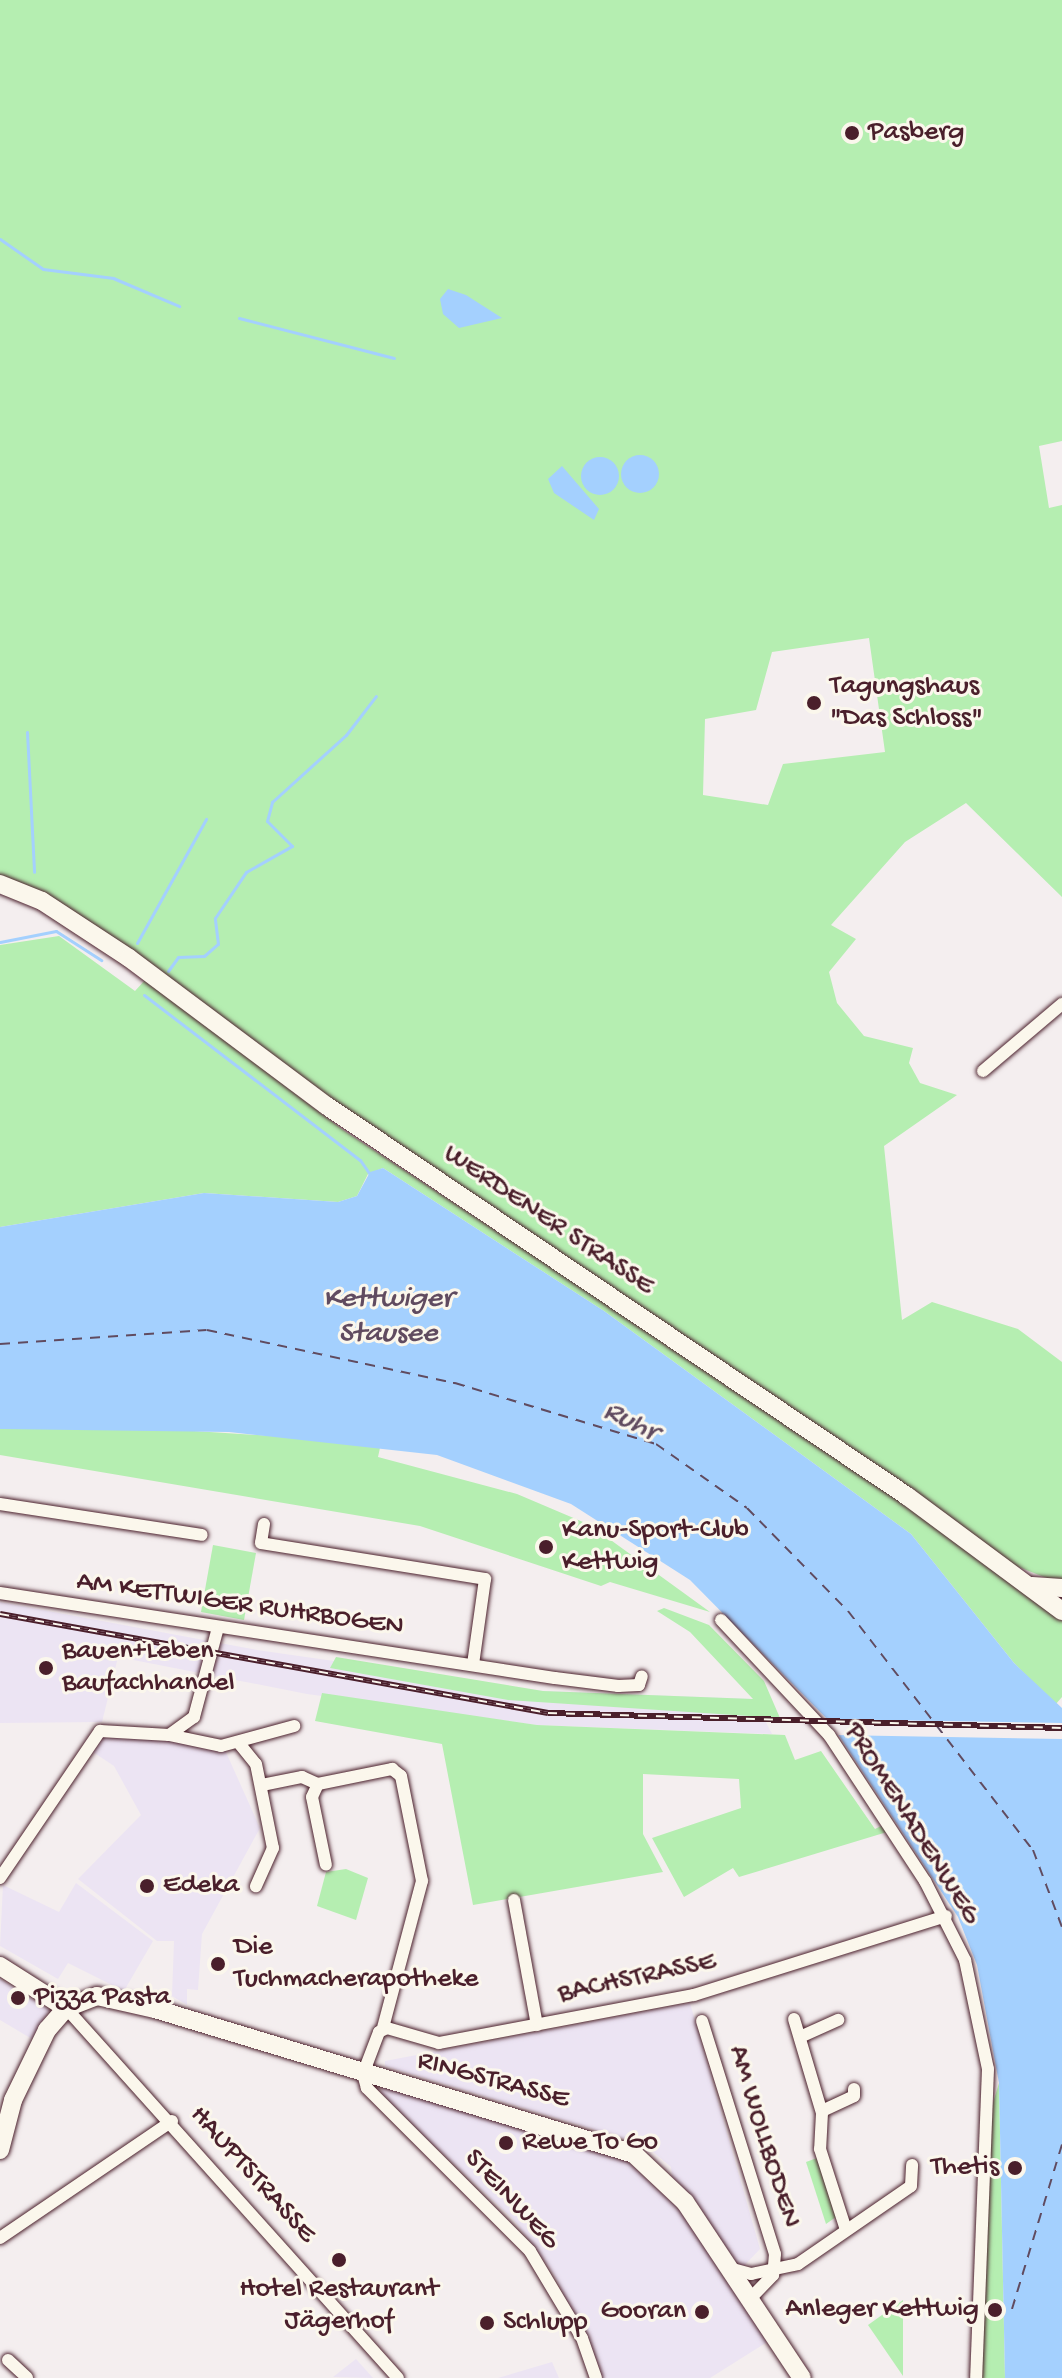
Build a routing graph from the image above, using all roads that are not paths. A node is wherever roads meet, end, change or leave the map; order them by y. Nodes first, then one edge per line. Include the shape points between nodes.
1 (0, 884) edge
2 (1062, 1004) edge
3 (983, 1071) dead end
4 (0, 1504) edge
5 (264, 1524) dead end
6 (202, 1535) dead end
7 (1032, 1586) junction
8 (1062, 1588) edge
9 (0, 1593) edge
10 (1062, 1611) edge
11 (721, 1620) dead end
12 (217, 1631) junction
13 (473, 1664) junction
14 (642, 1676) dead end
15 (294, 1726) dead end
16 (169, 1735) junction
17 (238, 1742) junction
18 (318, 1784) junction
19 (262, 1785) junction
20 (326, 1865) dead end
21 (0, 1878) edge
22 (256, 1886) dead end
23 (514, 1900) dead end
24 (946, 1916) junction
25 (0, 1966) edge
26 (66, 2008) junction
27 (794, 2019) dead end
28 (838, 2020) dead end
29 (702, 2021) dead end
30 (537, 2025) junction
31 (383, 2028) junction
32 (800, 2037) junction
33 (363, 2074) junction
34 (854, 2089) dead end
35 (822, 2111) junction
36 (172, 2121) junction
37 (0, 2150) edge
38 (912, 2165) dead end
39 (846, 2230) junction
40 (0, 2238) edge
41 (726, 2267) junction
42 (776, 2268) junction
43 (750, 2299) junction
44 (8, 2360) dead end
45 (27, 2378) edge
46 (398, 2378) edge
47 (596, 2378) edge
48 (802, 2378) edge
49 (976, 2378) edge

1 - 7 main road, WERDENER STRASSE via 78,923 327,1106
2 - 3 street
4 - 6 street
5 - 13 street via 261,1543 485,1579
7 - 8 main road
7 - 10 main road, WERDENER STRASSE
9 - 12 street, AM KETTWIGER RUHRBOGEN
11 - 24 street, PROMENADENWEG via 829,1735
12 - 13 street, AM KETTWIGER RUHRBOGEN
12 - 16 street via 199,1711
13 - 14 street, AM KETTWIGER RUHRBOGEN via 618,1686 639,1685
15 - 17 street
16 - 17 street via 211,1746
16 - 21 street via 100,1731
17 - 19 street via 252,1755
18 - 19 street via 302,1777
18 - 20 street via 312,1797
18 - 31 street via 392,1769 401,1776 422,1881
19 - 22 street via 273,1848
23 - 30 street
24 - 30 street, BACHSTRASSE via 694,1995
24 - 49 street, PROMENADENWEG via 971,1980 988,2069
25 - 26 main road
26 - 33 main road, RINGSTRASSE via 106,1996
26 - 36 street, HAUPTSTRASSE
26 - 37 main road via 47,2030 13,2100
27 - 32 street
28 - 32 street
29 - 42 street, AM WOLLBODEN
30 - 31 street, BACHSTRASSE via 439,2043
31 - 33 street
32 - 35 street
33 - 41 main road, RINGSTRASSE via 634,2154 673,2187
33 - 47 street, STEINWEG via 373,2097 530,2251 582,2338
34 - 35 street via 854,2096
35 - 39 street via 820,2149
36 - 40 street
36 - 46 street, HAUPTSTRASSE
38 - 39 street via 911,2186
39 - 42 street via 798,2264
41 - 42 street via 751,2274
41 - 43 main road, RINGSTRASSE
42 - 43 street
43 - 48 main road, RINGSTRASSE
44 - 45 street

